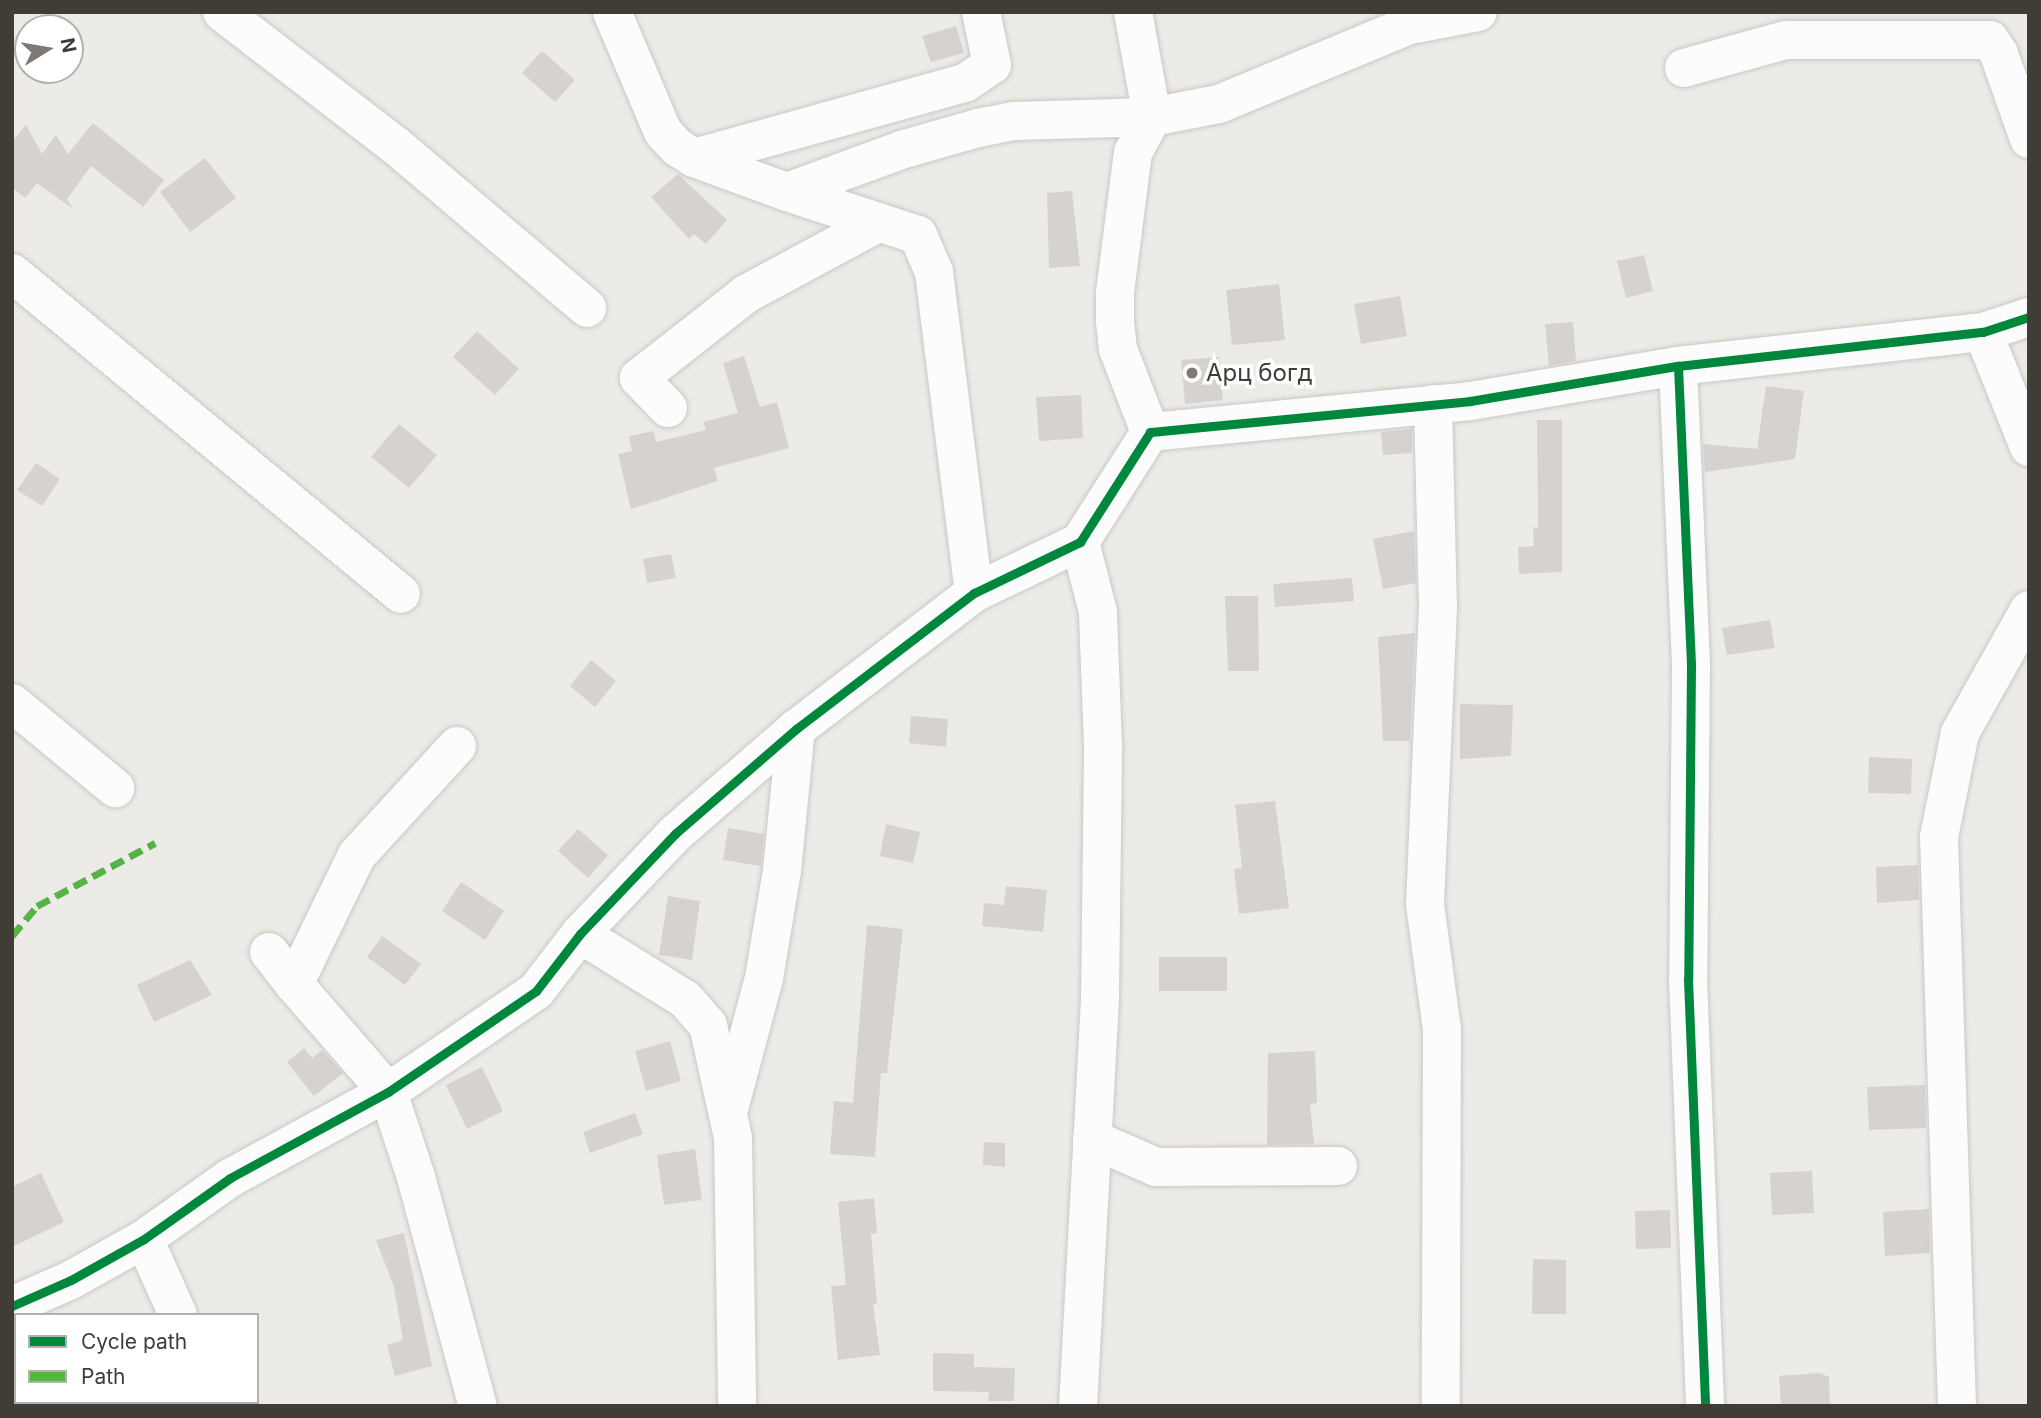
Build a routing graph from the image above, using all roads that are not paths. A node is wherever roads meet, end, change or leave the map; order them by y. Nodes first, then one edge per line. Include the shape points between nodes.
1 (222, 12) edge
2 (612, 12) edge
3 (981, 12) edge
4 (1133, 12) edge
5 (1454, 14) edge
6 (1684, 68) dead end
7 (1152, 117) junction
8 (2029, 139) edge
9 (694, 158) junction
10 (787, 192) junction
11 (877, 225) junction
12 (12, 273) edge
13 (587, 308) dead end
14 (2029, 317) edge
15 (1983, 332) junction
16 (1678, 366) junction
17 (1433, 404) junction
18 (668, 408) dead end
19 (1150, 432) junction
20 (2029, 447) edge
21 (1080, 542) junction
22 (974, 593) junction
23 (401, 594) dead end
24 (2029, 612) edge
25 (12, 703) edge
26 (796, 729) junction
27 (457, 746) dead end
28 (115, 788) dead end
29 (580, 934) junction
30 (269, 952) dead end
31 (294, 984) junction
32 (388, 1092) junction
33 (728, 1114) junction
34 (1092, 1139) junction
35 (1338, 1166) dead end
36 (144, 1239) junction
37 (12, 1306) edge
38 (177, 1313) edge
39 (478, 1406) edge
40 (737, 1406) edge
41 (1078, 1406) edge
42 (1441, 1406) edge
43 (1705, 1406) edge
44 (1957, 1406) edge

1 - 13 street via 395,145
2 - 9 street via 663,132
3 - 9 street via 992,65 965,83
4 - 7 street
5 - 7 street via 1410,25 1219,104
6 - 8 street via 1786,40 1990,40
7 - 10 street via 1014,121 978,128 901,150
7 - 19 street via 1133,152 1115,293 1118,349
9 - 10 street
10 - 11 street
11 - 18 street via 746,293 639,378
11 - 22 street via 918,235 934,272
12 - 23 street
14 - 15 street
15 - 16 street
15 - 20 street
16 - 17 street
16 - 43 street via 1691,665 1688,979
17 - 19 street
17 - 42 street via 1438,607 1425,904 1442,1030
19 - 21 street
21 - 22 street
21 - 34 street via 1098,612 1103,745 1100,997
22 - 26 street
24 - 44 street via 1960,733 1939,837
25 - 28 street
26 - 29 street via 676,833
26 - 33 street via 782,871 764,978
27 - 31 street via 357,855
29 - 32 street via 536,992
29 - 33 street via 685,999 708,1025
30 - 31 street
31 - 32 street
32 - 36 street via 230,1178
32 - 39 street
33 - 40 street via 733,1138
34 - 35 street via 1156,1167
34 - 41 street
36 - 37 street via 71,1280
36 - 38 street

